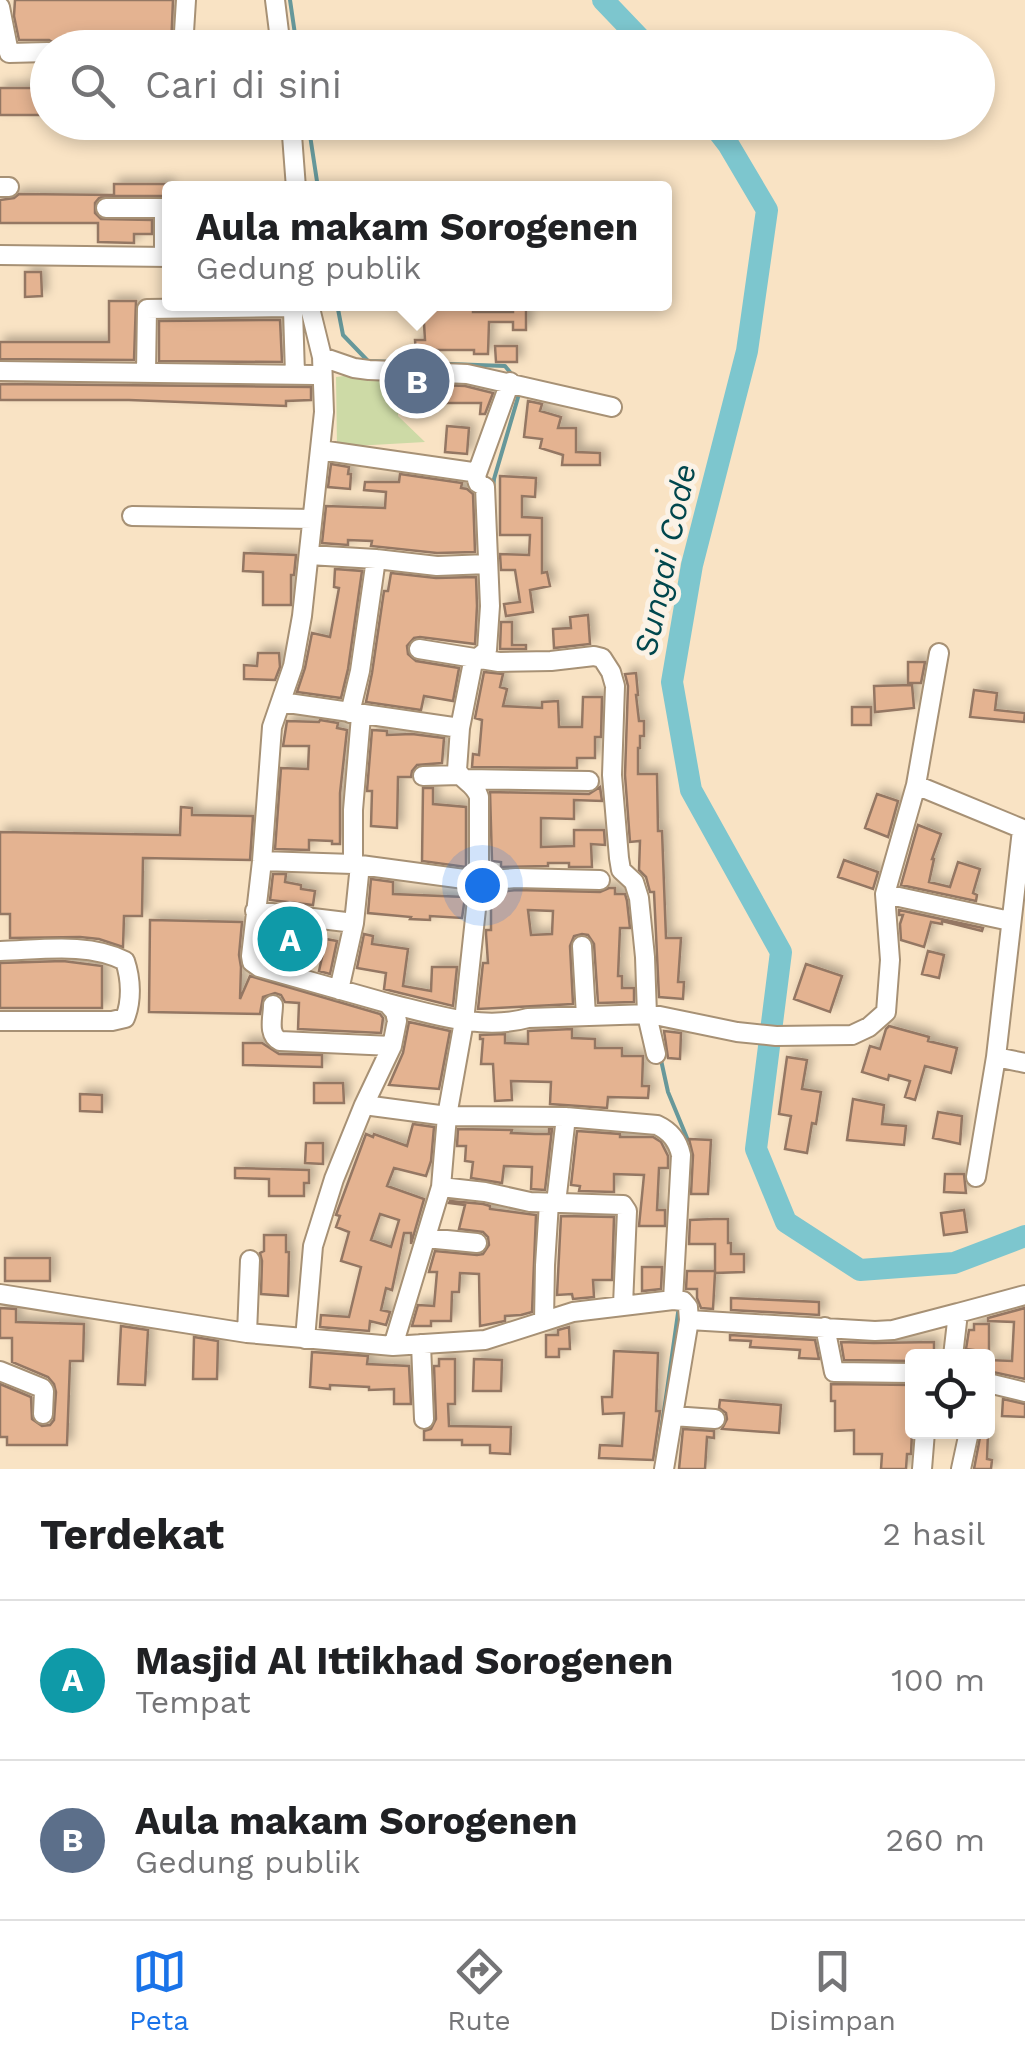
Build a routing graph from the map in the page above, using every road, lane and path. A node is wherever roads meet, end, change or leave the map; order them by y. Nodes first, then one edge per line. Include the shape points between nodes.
1 (186, 0) edge
2 (275, 0) edge
3 (0, 7) edge
4 (184, 30) edge
5 (279, 30) edge
6 (30, 52) edge
7 (292, 140) edge
8 (295, 181) edge
9 (106, 208) dead end
10 (162, 208) edge
11 (0, 254) edge
12 (162, 257) edge
13 (162, 309) edge
14 (293, 311) edge
15 (311, 311) edge
16 (318, 366) junction
17 (0, 371) edge
18 (146, 372) junction
19 (295, 374) junction
20 (515, 384) junction
21 (612, 407) dead end
22 (320, 450) junction
23 (476, 476) junction
24 (132, 516) dead end
25 (312, 519) junction
26 (308, 556) junction
27 (376, 559) junction
28 (488, 564) junction
29 (419, 649) dead end
30 (939, 653) dead end
31 (479, 658) junction
32 (280, 702) junction
33 (356, 714) junction
34 (460, 728) junction
35 (423, 776) dead end
36 (464, 777) junction
37 (589, 781) dead end
38 (916, 786) junction
39 (1024, 830) edge
40 (262, 862) junction
41 (356, 865) junction
42 (600, 880) dead end
43 (479, 881) junction
44 (885, 894) junction
45 (255, 911) junction
46 (1010, 922) junction
47 (354, 923) junction
48 (582, 946) dead end
49 (0, 952) edge
50 (339, 990) junction
51 (387, 1003) junction
52 (274, 1005) dead end
53 (652, 1015) junction
54 (586, 1016) junction
55 (0, 1021) edge
56 (464, 1022) junction
57 (392, 1046) junction
58 (656, 1054) dead end
59 (996, 1057) junction
60 (1025, 1063) edge
61 (364, 1105) junction
62 (447, 1116) junction
63 (566, 1117) junction
64 (976, 1177) dead end
65 (441, 1187) junction
66 (553, 1203) junction
67 (426, 1238) junction
68 (477, 1243) dead end
69 (250, 1260) dead end
70 (0, 1294) edge
71 (1025, 1295) edge
72 (623, 1305) junction
73 (680, 1306) junction
74 (958, 1313) junction
75 (544, 1320) junction
76 (825, 1328) junction
77 (247, 1333) junction
78 (305, 1339) junction
79 (421, 1344) junction
80 (393, 1346) junction
81 (953, 1349) edge
82 (0, 1371) edge
83 (905, 1374) edge
84 (995, 1384) edge
85 (1025, 1392) edge
86 (44, 1414) dead end
87 (673, 1416) junction
88 (715, 1419) dead end
89 (424, 1420) dead end
90 (924, 1439) edge
91 (967, 1439) edge
92 (664, 1469) edge
93 (922, 1469) edge
94 (961, 1469) edge

1 - 4 street
2 - 5 street
3 - 6 street via 9,53
7 - 8 street
9 - 10 street
11 - 12 street
13 - 18 street via 146,309
14 - 19 street
15 - 16 street
16 - 19 street
16 - 20 street via 467,374
16 - 22 street
17 - 18 street
18 - 19 street
20 - 21 street
20 - 23 street
22 - 23 street
22 - 25 street
23 - 28 street via 487,493
24 - 25 street
25 - 26 street
26 - 27 street
26 - 32 street via 293,666
27 - 28 street
27 - 33 street
28 - 31 street via 487,650
29 - 31 street
30 - 38 street
31 - 34 street
31 - 53 street via 594,656 611,672 618,858 639,898
32 - 33 street
32 - 40 street via 272,727
33 - 34 street
33 - 41 street
34 - 36 street via 457,764
35 - 36 street
36 - 37 street
36 - 43 street via 479,797
38 - 39 street
38 - 44 street
39 - 46 street
40 - 41 street
40 - 45 street
41 - 43 street
41 - 47 street
42 - 43 street
43 - 56 street
44 - 46 street
44 - 53 street via 886,1012 861,1033 776,1036
45 - 47 street
45 - 50 street via 254,965
46 - 59 street
47 - 50 street
48 - 54 street
49 - 55 street via 74,949 116,957 128,970 130,1006 125,1018 112,1021
50 - 51 street
51 - 56 street
51 - 57 street via 397,1020
52 - 57 street via 276,1039
53 - 54 street
53 - 58 street
54 - 56 street
56 - 62 street
57 - 61 street
59 - 60 street
59 - 64 street
61 - 62 street
61 - 78 street via 313,1246
62 - 63 street
62 - 65 street
63 - 66 street
63 - 73 street via 656,1125 680,1146
65 - 66 street
65 - 67 street
66 - 72 street via 626,1207
66 - 75 street
67 - 68 street
67 - 80 street
69 - 77 street
70 - 77 street
71 - 74 street
72 - 73 street
72 - 75 street
73 - 76 street
73 - 87 street
74 - 76 street via 893,1330
74 - 81 street
75 - 79 street via 485,1340
76 - 83 street via 834,1372
77 - 78 street
78 - 80 street
79 - 80 street
79 - 89 street
82 - 86 street via 42,1388
84 - 85 street
87 - 88 street
87 - 92 street
90 - 93 street
91 - 94 street

